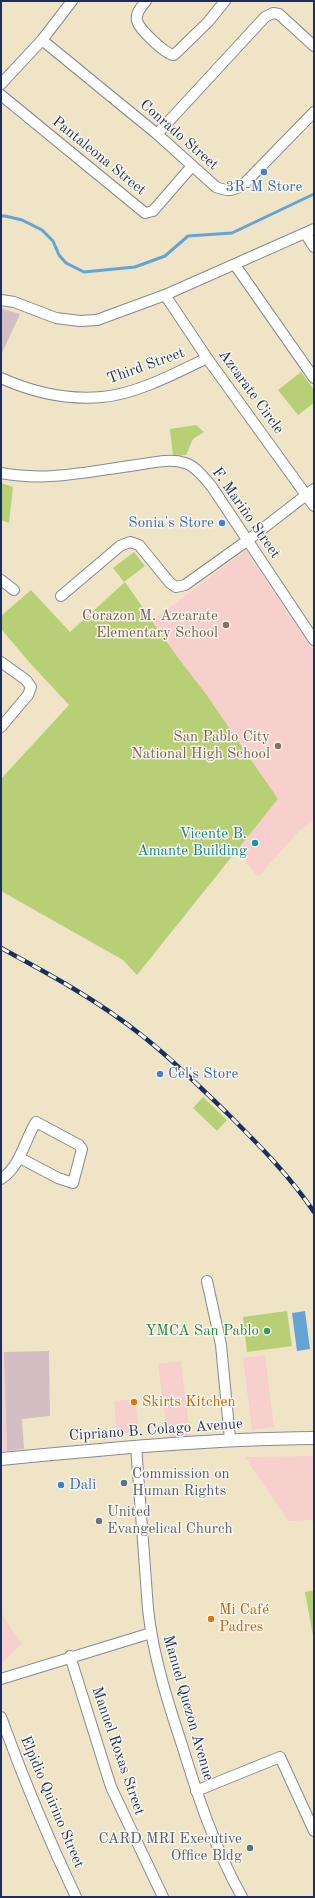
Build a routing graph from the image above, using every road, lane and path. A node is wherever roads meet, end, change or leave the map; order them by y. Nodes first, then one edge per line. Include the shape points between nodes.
1 (72, 1) edge
2 (146, 1) edge
3 (225, 1) edge
4 (42, 40) junction
5 (314, 46) edge
6 (1, 84) edge
7 (1, 95) edge
8 (314, 112) edge
9 (157, 134) junction
10 (192, 166) junction
11 (309, 231) edge
12 (314, 247) edge
13 (235, 265) junction
14 (165, 295) junction
15 (1, 300) edge
16 (207, 358) junction
17 (1, 378) edge
18 (314, 378) edge
19 (1, 473) edge
20 (310, 492) edge
21 (314, 506) edge
22 (248, 540) junction
23 (1, 580) edge
24 (14, 590) dead end
25 (62, 596) dead end
26 (314, 640) edge
27 (1, 662) edge
28 (1, 727) edge
29 (20, 1158) junction
30 (1, 1178) edge
31 (207, 1281) dead end
32 (314, 1438) edge
33 (230, 1439) junction
34 (136, 1446) junction
35 (1, 1459) edge
36 (151, 1633) junction
37 (70, 1656) junction
38 (1, 1679) edge
39 (1, 1717) edge
40 (196, 1791) junction
41 (314, 1831) edge
42 (76, 1897) edge
43 (163, 1897) edge
44 (242, 1897) edge

1 - 4 street
2 - 3 street via 137,15 138,21 156,43 174,55 208,22
4 - 6 street
4 - 9 street, Conrado Street
5 - 9 street via 279,14 269,15
7 - 10 street, Pantaleona Street via 145,213 153,211
8 - 10 street, Conrado Street via 245,183 234,191 216,187
9 - 10 street, Conrado Street
11 - 12 street
11 - 13 street
13 - 14 street
13 - 18 street
14 - 15 street via 105,318 80,321 56,318 14,302
14 - 16 street, Azcarate Circle
16 - 17 street, Third Street via 155,382 103,397 75,398 30,389
16 - 20 street, Azcarate Circle
19 - 22 street, F. Mariño Street via 24,478 64,476 166,462 186,463 212,488
20 - 21 street, Azcarate Circle
20 - 22 street
22 - 25 street via 185,585 176,588 138,545 130,542 120,546
22 - 26 street, F. Mariño Street
23 - 24 street
27 - 28 street via 26,680 31,687 28,695
29 - 29 street via 36,1122 82,1149 72,1183
29 - 30 street via 9,1174
31 - 33 street via 222,1345
32 - 33 main road, Cipriano B. Colago Avenue
33 - 34 main road, Cipriano B. Colago Avenue
34 - 35 main road, Cipriano B. Colago Avenue
34 - 36 street, Manuel Quezon Avenue
36 - 37 street
36 - 40 street, Manuel Quezon Avenue via 164,1687
37 - 38 street
37 - 43 street, Manuel Roxas Street via 111,1787
39 - 42 street, Elpidio Quirino Street via 54,1851
40 - 41 street via 280,1757
40 - 44 street, Manuel Quezon Avenue

